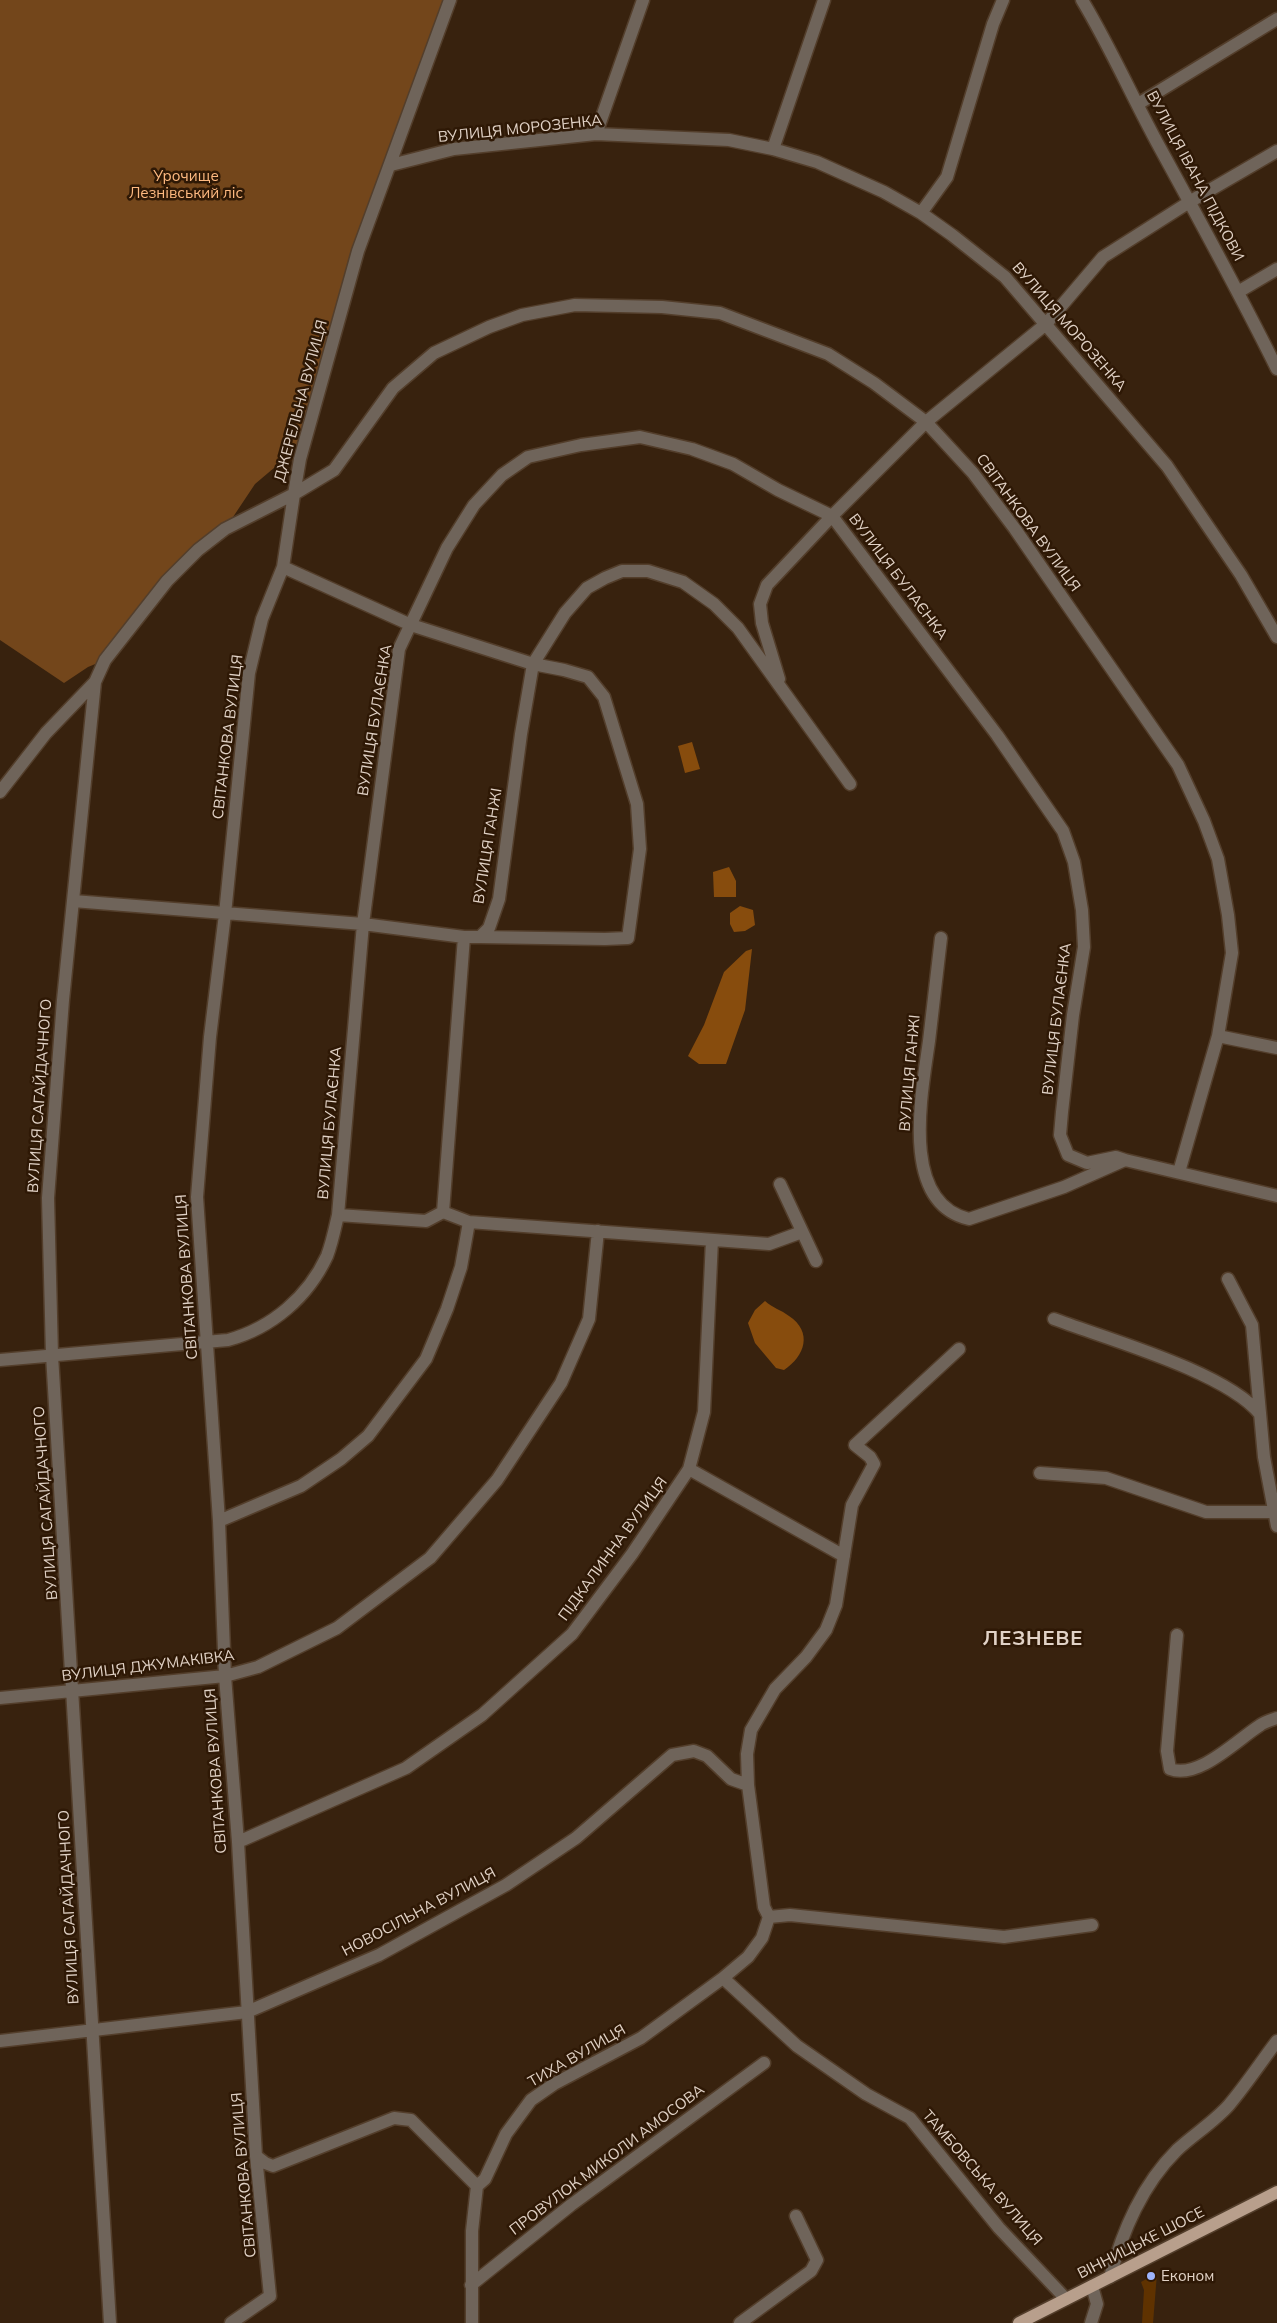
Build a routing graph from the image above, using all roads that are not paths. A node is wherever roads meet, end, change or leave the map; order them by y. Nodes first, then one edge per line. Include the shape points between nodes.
1 (450, 0) edge
2 (643, 0) edge
3 (824, 0) edge
4 (1003, 0) edge
5 (1085, 1) edge
6 (1277, 19) edge
7 (1138, 104) junction
8 (596, 134) junction
9 (773, 149) junction
10 (1277, 151) edge
11 (391, 165) junction
12 (1191, 201) junction
13 (921, 213) junction
14 (1277, 269) edge
15 (1238, 292) junction
16 (1046, 324) junction
17 (1277, 369) edge
18 (926, 422) junction
19 (294, 494) junction
20 (832, 516) junction
21 (282, 567) junction
22 (411, 625) junction
23 (1277, 637) edge
24 (533, 664) junction
25 (95, 682) junction
26 (781, 689) junction
27 (850, 784) dead end
28 (0, 792) edge
29 (73, 901) junction
30 (225, 914) junction
31 (363, 924) junction
32 (464, 937) junction
33 (480, 937) junction
34 (941, 938) dead end
35 (1218, 1036) junction
36 (1277, 1048) edge
37 (1125, 1160) junction
38 (1179, 1172) junction
39 (780, 1184) dead end
40 (1277, 1196) edge
41 (443, 1212) junction
42 (338, 1215) junction
43 (469, 1222) junction
44 (598, 1231) junction
45 (802, 1232) junction
46 (712, 1240) junction
47 (816, 1261) dead end
48 (1228, 1279) dead end
49 (1054, 1319) dead end
50 (208, 1342) junction
51 (959, 1349) dead end
52 (52, 1355) junction
53 (0, 1360) edge
54 (1260, 1414) junction
55 (689, 1469) junction
56 (1040, 1473) dead end
57 (1276, 1512) edge
58 (219, 1521) junction
59 (1277, 1526) edge
60 (844, 1556) junction
61 (1177, 1635) dead end
62 (225, 1676) junction
63 (74, 1691) junction
64 (0, 1698) edge
65 (1277, 1718) edge
66 (748, 1785) junction
67 (238, 1842) junction
68 (769, 1917) junction
69 (1092, 1925) dead end
70 (723, 1978) junction
71 (247, 2012) junction
72 (92, 2031) junction
73 (0, 2041) edge
74 (1277, 2041) edge
75 (764, 2063) dead end
76 (256, 2156) junction
77 (477, 2186) junction
78 (1277, 2192) edge
79 (796, 2216) dead end
80 (1110, 2277) junction
81 (471, 2285) junction
82 (1092, 2286) junction
83 (1066, 2299) junction
84 (110, 2323) edge
85 (231, 2323) edge
86 (472, 2323) edge
87 (740, 2323) edge
88 (1019, 2323) edge
89 (1091, 2323) edge

1 - 11 street, ДЖЕРЕЛЬНА ВУЛИЦЯ
2 - 8 street
3 - 9 street
4 - 13 street via 992,24 947,177
5 - 7 street, ВУЛИЦЯ ІВАНА ПІДКОВИ
6 - 7 street
7 - 12 street, ВУЛИЦЯ ІВАНА ПІДКОВИ
8 - 9 street, ВУЛИЦЯ МОРОЗЕНКА via 729,140
8 - 11 street, ВУЛИЦЯ МОРОЗЕНКА via 454,149
9 - 13 street, ВУЛИЦЯ МОРОЗЕНКА via 858,179
10 - 12 street
11 - 19 street, ДЖЕРЕЛЬНА ВУЛИЦЯ via 358,251 300,459
12 - 15 street, ВУЛИЦЯ ІВАНА ПІДКОВИ
12 - 16 street via 1103,257
13 - 16 street, ВУЛИЦЯ МОРОЗЕНКА via 1006,277
14 - 15 street
15 - 17 street, ВУЛИЦЯ ІВАНА ПІДКОВИ
16 - 18 street
16 - 23 street, ВУЛИЦЯ МОРОЗЕНКА via 1167,466 1241,575
18 - 19 street, СВІТАНКОВА ВУЛИЦЯ via 828,354 720,313 662,307 575,305 522,315 434,353 393,388 334,470
18 - 20 street
18 - 35 street, СВІТАНКОВА ВУЛИЦЯ via 973,473 1015,528 1181,773 1204,821 1218,859 1232,953
19 - 21 street, СВІТАНКОВА ВУЛИЦЯ
19 - 25 street, ДЖЕРЕЛЬНА ВУЛИЦЯ via 224,529 198,550 166,581 105,660
20 - 22 street, ВУЛИЦЯ БУЛАЄНКА via 733,464 692,449 640,438 581,445 528,457 502,475 474,505 447,548
20 - 26 street via 767,585 760,604 762,624
20 - 37 street, ВУЛИЦЯ БУЛАЄНКА via 997,735 1063,832 1074,862 1084,947 1060,1136 1068,1155 1087,1163 1116,1157
21 - 22 street
21 - 30 street, СВІТАНКОВА ВУЛИЦЯ via 262,619 249,673
22 - 24 street
22 - 31 street, ВУЛИЦЯ БУЛАЄНКА via 399,649
24 - 26 street, ВУЛИЦЯ ГАНЖІ via 565,613 587,588 622,571 648,571 684,582 714,604 738,628
24 - 33 street, ВУЛИЦЯ ГАНЖІ via 499,899 489,928
24 - 33 street via 588,677 604,697 638,804 640,849 628,938
25 - 28 street, ДЖЕРЕЛЬНА ВУЛИЦЯ via 46,734
25 - 29 street, ВУЛИЦЯ САГАЙДАЧНОГО
26 - 27 street, ВУЛИЦЯ ГАНЖІ
29 - 30 street
29 - 52 street, ВУЛИЦЯ САГАЙДАЧНОГО via 48,1198
30 - 31 street
30 - 50 street, СВІТАНКОВА ВУЛИЦЯ via 210,1037 197,1197
31 - 32 street
31 - 42 street, ВУЛИЦЯ БУЛАЄНКА
32 - 33 street
32 - 41 street
34 - 37 street, ВУЛИЦЯ ГАНЖІ via 919,1127 922,1161 937,1200 958,1217 969,1219 1064,1187
35 - 36 street
35 - 38 street, СВІТАНКОВА ВУЛИЦЯ
37 - 38 street, ВУЛИЦЯ БУЛАЄНКА
38 - 40 street, ВУЛИЦЯ БУЛАЄНКА
39 - 45 street
41 - 42 street via 426,1221
41 - 43 street
42 - 50 street, ВУЛИЦЯ БУЛАЄНКА via 327,1256 298,1300 247,1335
43 - 44 street
43 - 58 street via 461,1267 426,1359 368,1436 341,1460 301,1486
44 - 46 street
44 - 62 street, ВУЛИЦЯ ДЖУМАКІВКА via 588,1318 560,1383 497,1480 430,1558 337,1628 258,1667
45 - 46 street via 769,1244
45 - 47 street
46 - 55 street, ПІДКАЛИННА ВУЛИЦЯ via 704,1412
48 - 54 street via 1252,1325
49 - 54 street via 1182,1366 1231,1391 1252,1404
50 - 52 street, ВУЛИЦЯ БУЛАЄНКА
50 - 58 street, СВІТАНКОВА ВУЛИЦЯ
51 - 60 street via 856,1445 874,1464 852,1505
52 - 53 street, ВУЛИЦЯ БУЛАЄНКА
52 - 63 street, ВУЛИЦЯ САГАЙДАЧНОГО
54 - 57 street via 1264,1457
55 - 60 street
55 - 67 street, ПІДКАЛИННА ВУЛИЦЯ via 632,1554 572,1634 482,1715 406,1768
56 - 57 street via 1106,1478 1206,1512
57 - 59 street
58 - 62 street, СВІТАНКОВА ВУЛИЦЯ
60 - 66 street via 836,1605 826,1630 806,1658 775,1689 752,1730 747,1754
61 - 65 street via 1167,1751 1170,1769 1180,1773 1195,1768 1215,1758 1260,1725
62 - 63 street, ВУЛИЦЯ ДЖУМАКІВКА
62 - 67 street, СВІТАНКОВА ВУЛИЦЯ
63 - 64 street, ВУЛИЦЯ ДЖУМАКІВКА
63 - 72 street, ВУЛИЦЯ САГАЙДАЧНОГО
66 - 68 street via 764,1907
66 - 71 street, НОВОСІЛЬНА ВУЛИЦЯ via 731,1779 707,1756 694,1751 672,1755 576,1838 506,1885 379,1955
67 - 71 street, СВІТАНКОВА ВУЛИЦЯ
68 - 69 street via 790,1914 1004,1937
68 - 70 street, ТИХА ВУЛИЦЯ via 758,1945
70 - 77 street, ТИХА ВУЛИЦЯ via 641,2038 554,2084 531,2100 506,2134 492,2167
70 - 83 street, ТАМБОВСЬКА ВУЛИЦЯ via 798,2046 866,2094 910,2118 1000,2228
71 - 72 street, НОВОСІЛЬНА ВУЛИЦЯ
71 - 76 street, СВІТАНКОВА ВУЛИЦЯ
72 - 73 street, НОВОСІЛЬНА ВУЛИЦЯ
72 - 84 street, ВУЛИЦЯ САГАЙДАЧНОГО
74 - 80 street via 1228,2107 1177,2150 1143,2191
75 - 81 street, ПРОВУЛОК МИКОЛИ АМОСОВА via 571,2205
76 - 77 street via 273,2166 394,2118 411,2120
76 - 85 street, СВІТАНКОВА ВУЛИЦЯ via 270,2296
77 - 81 street
78 - 80 main road, ВІННИЦЬКЕ ШОСЕ
79 - 87 street via 817,2260 811,2271
80 - 82 main road, ВІННИЦЬКЕ ШОСЕ
81 - 86 street
82 - 83 main road, ВІННИЦЬКЕ ШОСЕ
82 - 89 street via 1097,2304
83 - 88 main road, ВІННИЦЬКЕ ШОСЕ

